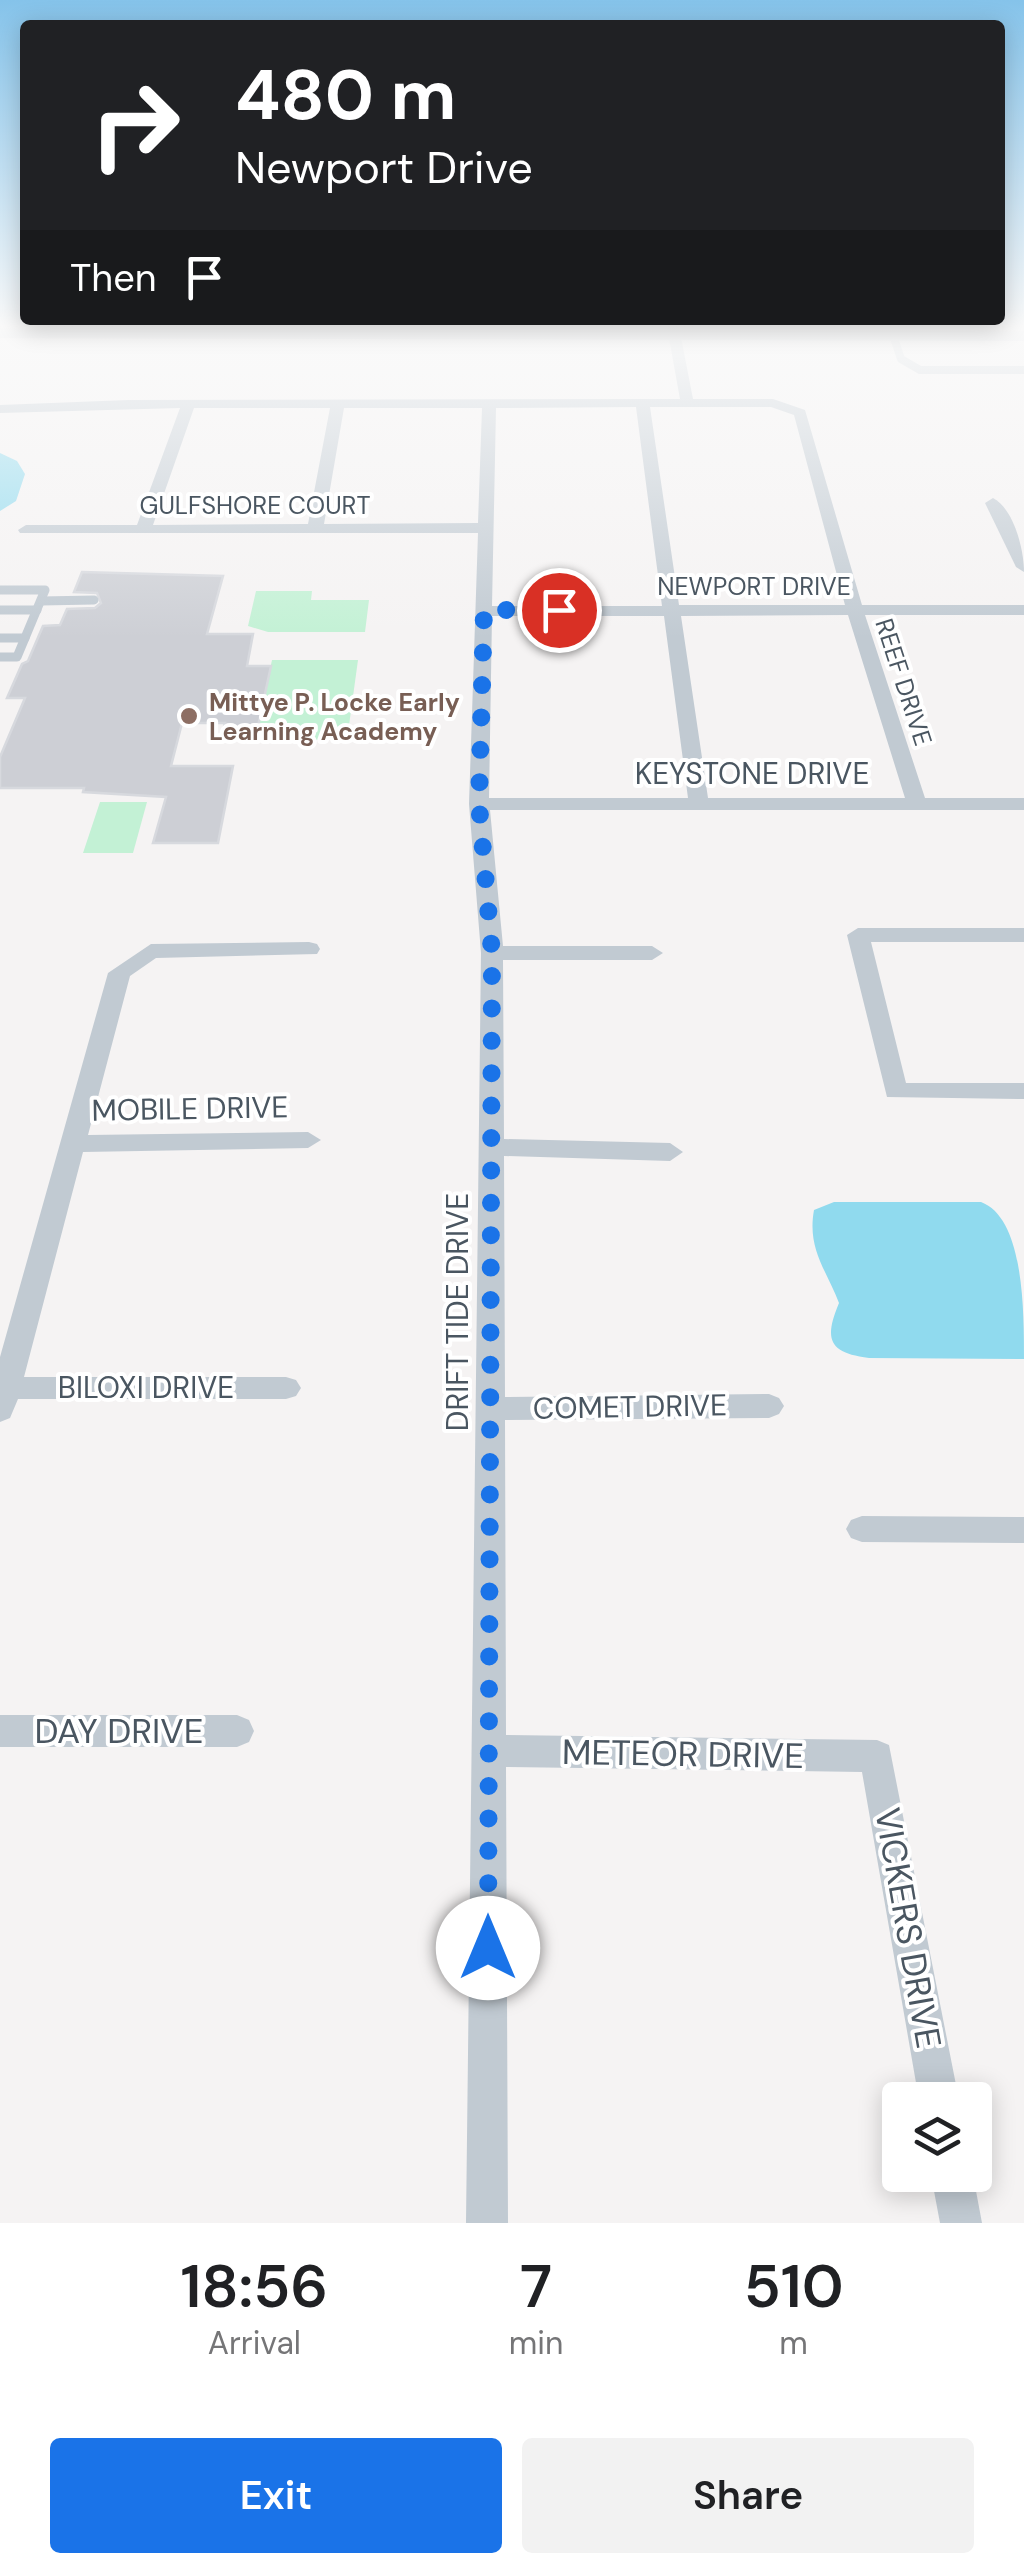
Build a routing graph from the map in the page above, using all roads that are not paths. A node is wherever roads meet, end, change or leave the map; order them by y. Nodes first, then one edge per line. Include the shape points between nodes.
1 (178, 431) edge
2 (333, 431) edge
3 (488, 431) edge
4 (646, 431) edge
5 (805, 431) edge
6 (993, 503) dead end
7 (484, 528) junction
8 (26, 530) dead end
9 (143, 530) junction
10 (314, 530) junction
11 (1024, 567) edge
12 (0, 590) edge
13 (94, 600) dead end
14 (39, 606) junction
15 (0, 610) edge
16 (484, 610) junction
17 (672, 610) junction
18 (855, 610) junction
19 (1024, 610) edge
20 (0, 638) edge
21 (26, 638) junction
22 (0, 658) edge
23 (479, 804) junction
24 (699, 804) junction
25 (917, 804) junction
26 (1024, 804) edge
27 (1024, 935) edge
28 (309, 950) dead end
29 (652, 952) dead end
30 (492, 953) junction
31 (1024, 1091) edge
32 (308, 1140) dead end
33 (72, 1144) junction
34 (492, 1147) junction
35 (670, 1152) dead end
36 (286, 1388) dead end
37 (3, 1399) edge
38 (768, 1406) dead end
39 (490, 1409) junction
40 (862, 1529) dead end
41 (1024, 1530) edge
42 (0, 1730) edge
43 (238, 1730) dead end
44 (489, 1751) junction
45 (877, 1756) joint
46 (936, 2082) edge
47 (955, 2192) edge
48 (487, 2223) edge
49 (961, 2223) edge

1 - 9 street
2 - 10 street
3 - 7 street, DRIFT TIDE DRIVE
4 - 17 street
5 - 18 street, REEF DRIVE
6 - 11 street
7 - 10 street, GULFSHORE COURT
7 - 16 street, DRIFT TIDE DRIVE
8 - 9 street, GULFSHORE COURT
9 - 10 street, GULFSHORE COURT
12 - 14 lane via 46,590
13 - 14 lane
14 - 15 lane
14 - 21 lane
16 - 17 street, NEWPORT DRIVE
16 - 23 street, DRIFT TIDE DRIVE
17 - 18 street, NEWPORT DRIVE
17 - 24 street
18 - 19 street, NEWPORT DRIVE
18 - 25 street, REEF DRIVE
20 - 21 lane
21 - 22 lane via 17,657
23 - 24 street, KEYSTONE DRIVE
23 - 30 street, DRIFT TIDE DRIVE
24 - 25 street, KEYSTONE DRIVE
25 - 26 street, KEYSTONE DRIVE
27 - 31 street via 858,935 896,1091
28 - 33 street via 152,951 119,973
29 - 30 street
30 - 34 street, DRIFT TIDE DRIVE
32 - 33 street, MOBILE DRIVE
33 - 37 street
34 - 35 street
34 - 39 street, DRIFT TIDE DRIVE
36 - 37 street, BILOXI DRIVE
38 - 39 street, COMET DRIVE
39 - 44 street, DRIFT TIDE DRIVE
40 - 41 street
42 - 43 street, DAY DRIVE
44 - 45 street, METEOR DRIVE
44 - 48 street, DRIFT TIDE DRIVE
45 - 46 street, VICKERS DRIVE
47 - 49 street

